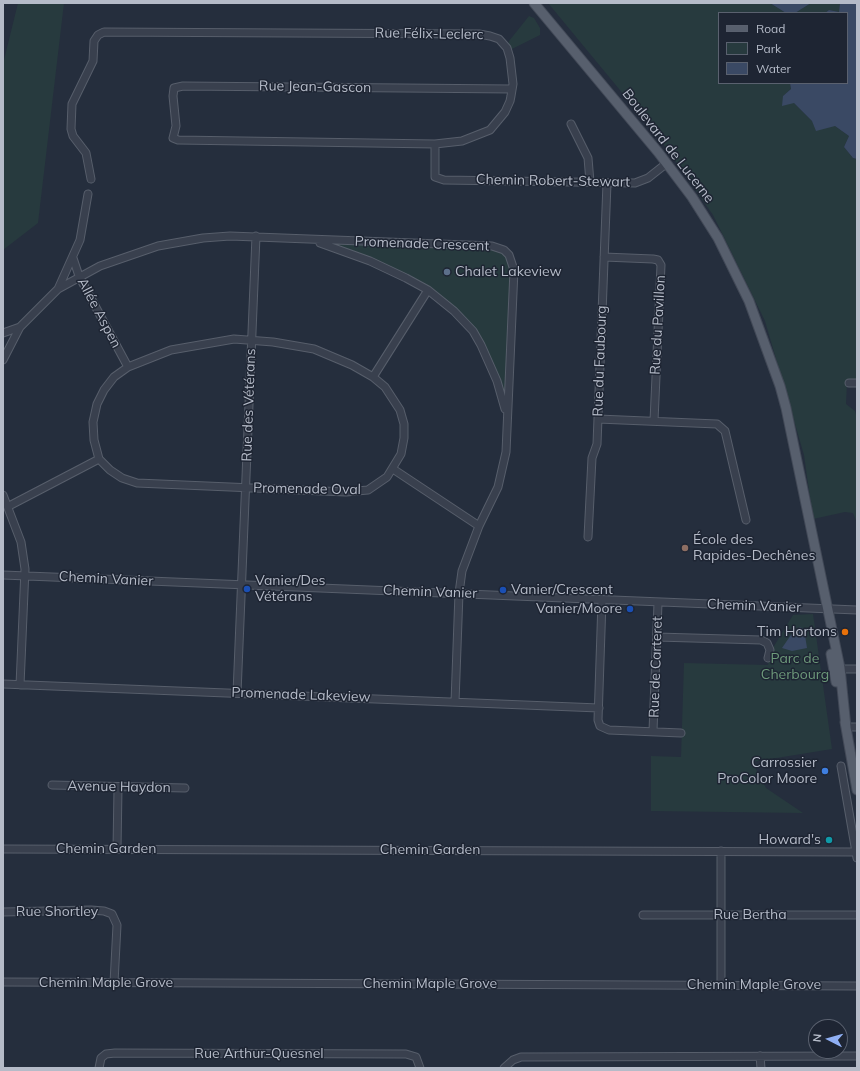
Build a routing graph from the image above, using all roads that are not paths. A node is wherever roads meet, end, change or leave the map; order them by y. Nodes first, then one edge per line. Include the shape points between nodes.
1 (534, 3) edge
2 (512, 89) junction
3 (571, 124) dead end
4 (178, 140) joint
5 (434, 144) junction
6 (667, 163) junction
7 (91, 178) dead end
8 (590, 182) junction
9 (607, 183) junction
10 (88, 194) dead end
11 (256, 236) junction
12 (312, 240) junction
13 (604, 257) junction
14 (73, 258) junction
15 (80, 276) junction
16 (58, 289) junction
17 (428, 290) junction
18 (20, 327) junction
19 (3, 333) edge
20 (252, 340) junction
21 (3, 360) edge
22 (128, 367) junction
23 (373, 376) junction
24 (849, 383) dead end
25 (857, 383) edge
26 (508, 419) junction
27 (598, 419) junction
28 (654, 420) junction
29 (99, 459) junction
30 (393, 469) junction
31 (246, 488) junction
32 (3, 495) edge
33 (8, 506) junction
34 (746, 520) dead end
35 (479, 526) junction
36 (588, 537) dead end
37 (3, 575) edge
38 (25, 575) junction
39 (242, 585) junction
40 (459, 593) junction
41 (602, 601) junction
42 (658, 603) junction
43 (825, 609) junction
44 (857, 610) edge
45 (657, 637) junction
46 (768, 658) dead end
47 (837, 669) junction
48 (857, 669) edge
49 (3, 684) edge
50 (20, 685) junction
51 (237, 693) junction
52 (455, 702) junction
53 (599, 708) junction
54 (846, 727) junction
55 (857, 727) edge
56 (653, 731) junction
57 (681, 733) dead end
58 (841, 766) dead end
59 (52, 785) dead end
60 (118, 788) junction
61 (185, 788) dead end
62 (857, 790) edge
63 (3, 849) edge
64 (118, 849) junction
65 (721, 852) junction
66 (857, 854) edge
67 (3, 912) edge
68 (643, 915) dead end
69 (720, 915) junction
70 (857, 915) edge
71 (3, 982) edge
72 (114, 983) junction
73 (720, 985) junction
74 (857, 986) edge
75 (760, 1056) junction
76 (857, 1056) edge
77 (99, 1068) edge
78 (420, 1068) edge
79 (504, 1068) edge
80 (760, 1068) edge

1 - 6 main road, Boulevard de Lucerne
2 - 4 street, Rue Jean-Gascon via 183,86 174,88 173,96 176,126 173,138
2 - 5 street, Rue Félix-Leclerc via 505,112 490,130 462,141
2 - 7 street, Rue Félix-Leclerc via 511,63 507,48 500,40 485,34 104,32 94,41 93,61 72,104 71,129 73,136 86,153
3 - 8 street via 588,158
4 - 5 street, Rue Félix-Leclerc
5 - 8 street, Chemin Robert-Stewart via 435,177 444,180
6 - 9 street, Chemin Robert-Stewart via 639,182
6 - 43 main road, Boulevard de Lucerne via 706,219 749,301 780,386
8 - 9 street, Chemin Robert-Stewart
9 - 13 street, Rue du Faubourg
10 - 14 street via 80,240
11 - 12 street, Promenade Crescent
11 - 15 street, Promenade Crescent via 203,238 158,246 121,258
11 - 20 street, Rue des Vétérans
12 - 17 street, Promenade Crescent via 376,264
12 - 26 street, Promenade Crescent via 492,246 504,250 511,258 514,270
13 - 27 street, Rue du Faubourg
13 - 28 street, Rue du Pavillon via 653,258 661,265
14 - 15 street, Allée Aspen
14 - 16 street
15 - 16 street, Promenade Crescent
15 - 22 street, Allée Aspen
16 - 18 street, Promenade Crescent
17 - 23 street
17 - 26 street, Promenade Crescent via 454,311 476,335 489,359
18 - 19 street
18 - 21 street, Promenade Crescent
20 - 22 street, Promenade Oval via 215,342 171,350
20 - 23 street, Promenade Oval via 314,349
20 - 31 street, Rue des Vétérans
22 - 29 street, Promenade Oval via 114,377 97,404 93,422
23 - 30 street, Promenade Oval via 393,397 404,424 401,454
24 - 25 street
26 - 35 street, Promenade Crescent via 506,452 498,487
27 - 28 street
27 - 36 street, Rue du Faubourg via 597,448 592,458
28 - 34 street via 717,424 725,431
29 - 31 street, Promenade Oval via 122,478 137,483
29 - 33 street
30 - 31 street, Promenade Oval via 388,477 368,490
30 - 35 street
31 - 39 street, Rue des Vétérans
32 - 33 street
33 - 38 street via 21,542
35 - 40 street, Promenade Crescent via 462,571
37 - 38 street, Chemin Vanier
38 - 39 street, Chemin Vanier
38 - 50 street
39 - 40 street, Chemin Vanier
39 - 51 street, Rue des Vétérans
40 - 41 street, Chemin Vanier
40 - 52 street, Promenade Crescent
41 - 42 street, Chemin Vanier
41 - 53 street
42 - 43 street, Chemin Vanier
42 - 45 street, Rue de Carteret
43 - 44 street, Chemin Vanier
43 - 47 main road, Boulevard de Lucerne
45 - 46 street via 761,640 770,650
45 - 56 street, Rue de Carteret
47 - 48 street
47 - 54 main road, Boulevard de Lucerne
49 - 50 street, Promenade Lakeview
50 - 51 street, Promenade Lakeview
51 - 52 street, Promenade Lakeview
52 - 53 street, Promenade Lakeview
53 - 56 street via 599,723 605,730
54 - 55 street
54 - 62 main road, Boulevard de Lucerne
56 - 57 street
58 - 66 street
59 - 60 street, Avenue Haydon
60 - 61 street, Avenue Haydon
60 - 64 street
63 - 64 street, Chemin Garden
64 - 65 street, Chemin Garden
65 - 66 street, Chemin Garden
65 - 69 street
67 - 72 street, Rue Shortley via 91,910 112,914 117,925
68 - 69 street, Rue Bertha
69 - 70 street, Rue Bertha
69 - 73 street
71 - 72 street, Chemin Maple Grove
72 - 73 street, Chemin Maple Grove
73 - 74 street, Chemin Maple Grove
75 - 76 street
75 - 79 street via 521,1057
75 - 80 street
77 - 78 street, Rue Arthur-Quesnel via 101,1058 116,1052 406,1054 416,1057

